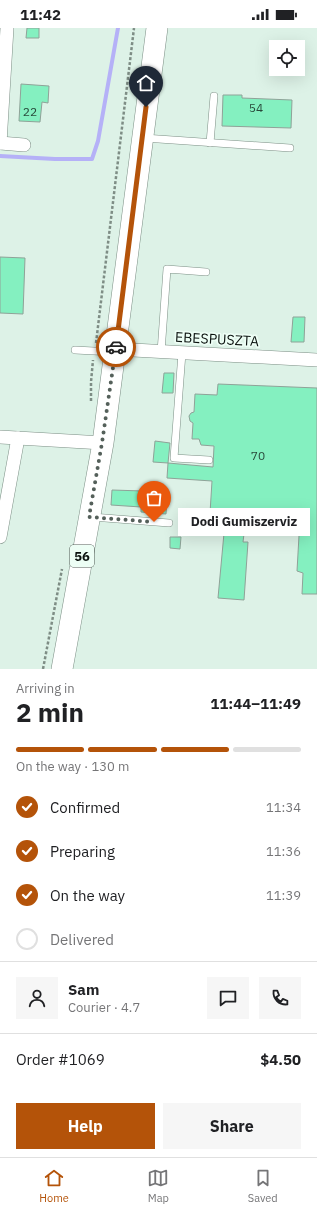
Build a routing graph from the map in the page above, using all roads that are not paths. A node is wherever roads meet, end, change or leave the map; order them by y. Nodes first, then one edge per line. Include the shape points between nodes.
1 (7, 28) edge
2 (157, 28) edge
3 (214, 96) dead end
4 (142, 138) junction
5 (0, 143) edge
6 (210, 143) junction
7 (24, 145) dead end
8 (290, 148) dead end
9 (206, 272) dead end
10 (75, 350) dead end
11 (115, 351) junction
12 (161, 352) junction
13 (182, 353) junction
14 (317, 360) edge
15 (0, 437) edge
16 (18, 438) junction
17 (102, 443) junction
18 (209, 460) dead end
19 (89, 517) junction
20 (169, 523) dead end
21 (0, 537) edge
22 (62, 669) edge

1 - 5 street
2 - 4 main road, 56
3 - 6 lane
4 - 6 lane
4 - 11 main road, 56
5 - 7 street
6 - 8 lane
9 - 12 lane via 167,269
10 - 11 lane
11 - 12 street, EBESPUSZTA
11 - 17 main road, 56
12 - 13 street, EBESPUSZTA
13 - 14 street, EBESPUSZTA
13 - 18 lane via 174,458
15 - 16 street
16 - 17 street
16 - 21 street
17 - 19 main road, 56
19 - 20 lane
19 - 22 main road, 56

